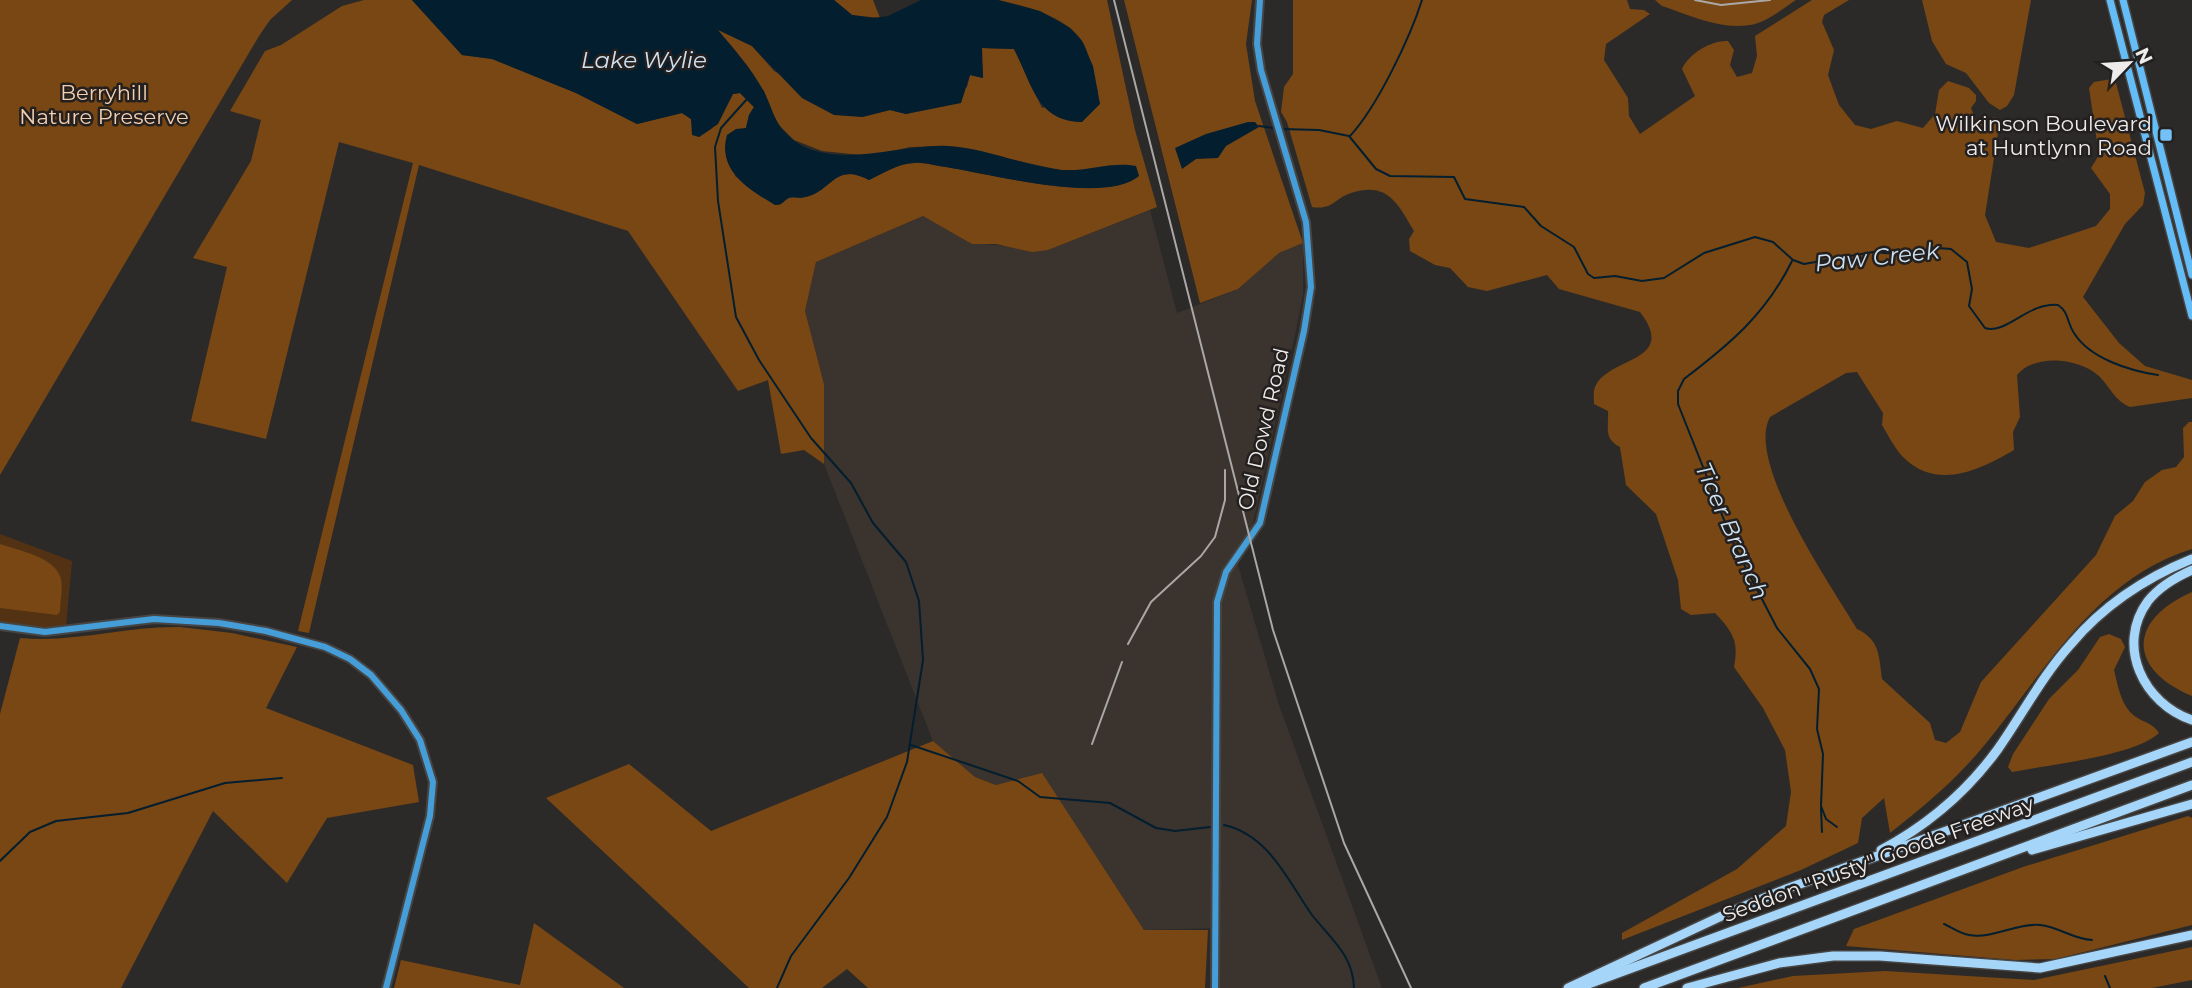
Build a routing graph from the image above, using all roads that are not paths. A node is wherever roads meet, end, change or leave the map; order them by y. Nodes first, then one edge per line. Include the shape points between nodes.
1 (1260, 0) edge
2 (2110, 0) edge
3 (2123, 0) edge
4 (2184, 245) junction
5 (2174, 247) junction
6 (2192, 275) edge
7 (2192, 316) edge
8 (2192, 559) edge
9 (2192, 570) edge
10 (0, 626) edge
11 (2192, 720) edge
12 (2192, 742) edge
13 (2192, 762) edge
14 (2192, 785) edge
15 (2192, 804) edge
16 (1976, 866) junction
17 (1835, 872) junction
18 (2192, 935) edge
19 (387, 988) edge
20 (1215, 988) edge
21 (1568, 988) edge
22 (1576, 988) edge
23 (1644, 988) edge
24 (1687, 988) edge

1 - 20 street, Old Dowd Road via 1258,55 1308,229 1311,287 1263,513 1226,572 1217,602
2 - 5 main road
3 - 4 main road
4 - 5 main road
4 - 6 main road
5 - 7 main road
8 - 17 highway via 2129,591 2085,628 2048,673 1987,764 1954,801 1898,841
9 - 11 highway via 2164,586 2146,604 2136,625 2134,648 2138,670 2150,692 2165,707
10 - 19 street via 45,632 154,618 219,623 326,647 371,676 420,740 433,782 430,816
12 - 17 highway
13 - 22 highway, Seddon "Rusty" Goode Freeway
14 - 16 highway, Seddon "Rusty" Goode Freeway
15 - 16 highway
16 - 23 highway, Seddon "Rusty" Goode Freeway
17 - 21 highway via 1728,913
18 - 24 highway via 2040,968 1833,956 1779,963

